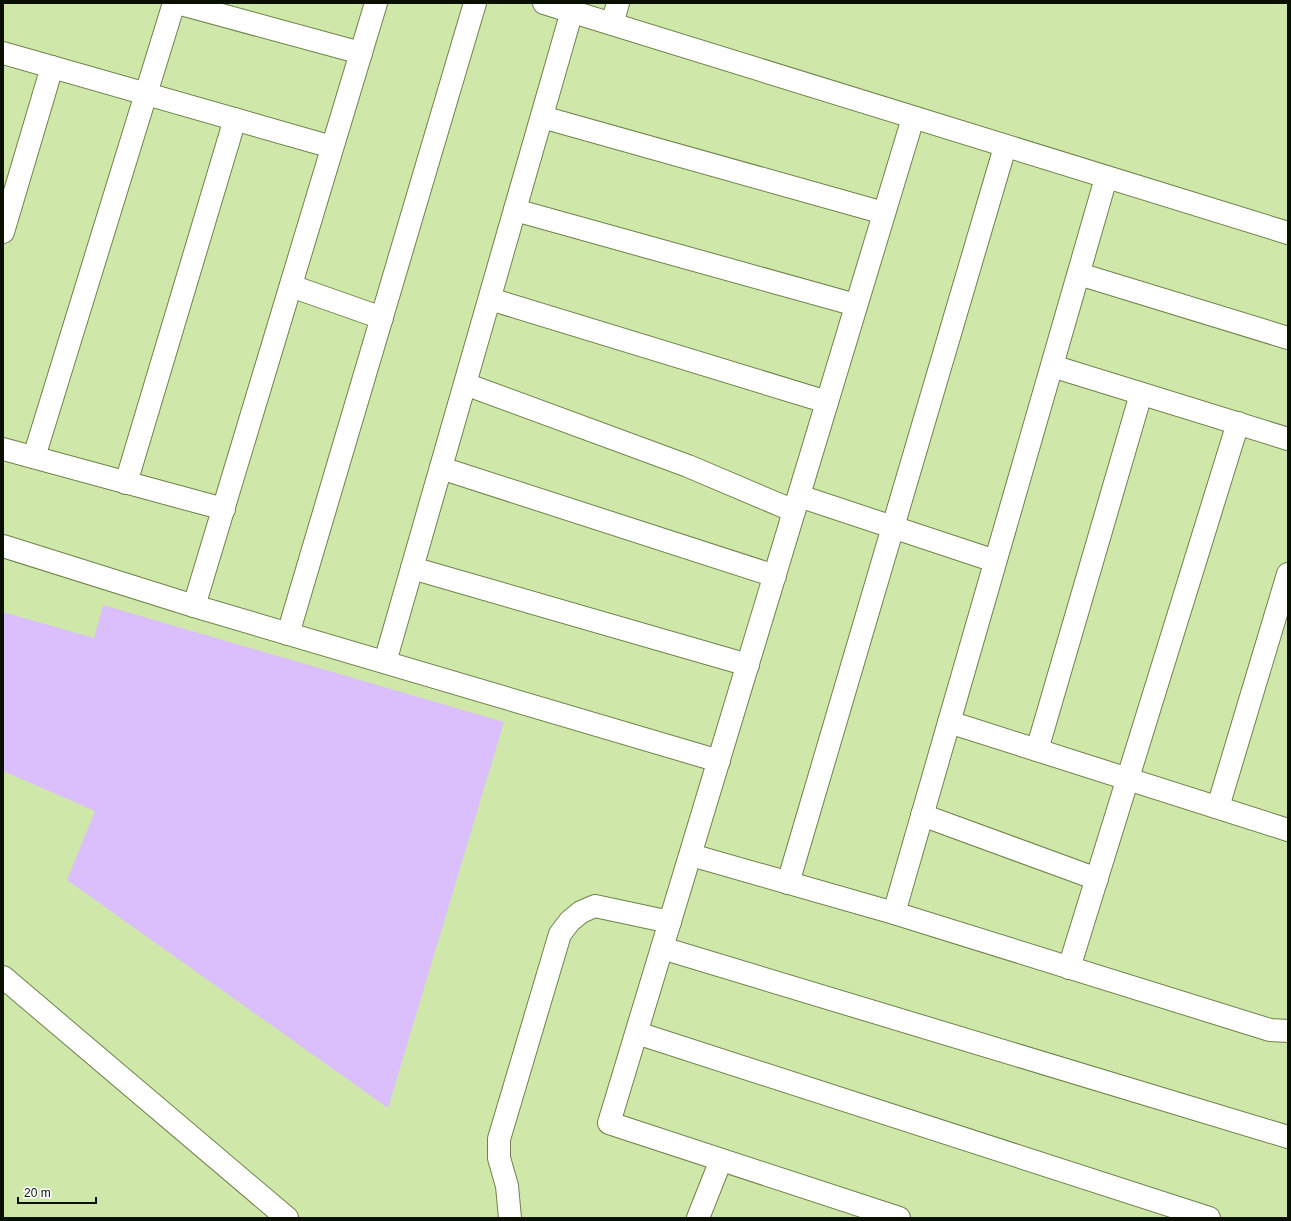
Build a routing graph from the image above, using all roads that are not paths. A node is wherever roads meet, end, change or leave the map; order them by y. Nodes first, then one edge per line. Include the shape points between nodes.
1 (174, 3) edge
2 (177, 3) edge
3 (376, 3) edge
4 (475, 3) edge
5 (544, 3) edge
6 (618, 3) edge
7 (572, 11) junction
8 (612, 24) junction
9 (3, 53) edge
10 (361, 53) junction
11 (52, 67) junction
12 (145, 94) junction
13 (542, 117) junction
14 (913, 118) junction
15 (235, 120) junction
16 (1005, 146) junction
17 (332, 147) junction
18 (1106, 178) junction
19 (515, 210) junction
20 (884, 213) junction
21 (3, 232) edge
22 (1288, 233) edge
23 (1079, 274) junction
24 (291, 286) junction
25 (490, 299) junction
26 (856, 305) junction
27 (382, 318) junction
28 (1288, 338) edge
29 (1052, 366) junction
30 (465, 384) junction
31 (1141, 394) junction
32 (827, 402) junction
33 (1238, 423) junction
34 (1288, 439) edge
35 (3, 449) edge
36 (34, 457) junction
37 (441, 468) junction
38 (126, 482) junction
39 (797, 503) junction
40 (224, 509) junction
41 (893, 527) junction
42 (3, 546) edge
43 (995, 561) junction
44 (412, 568) junction
45 (1288, 574) edge
46 (775, 576) junction
47 (194, 606) junction
48 (288, 634) junction
49 (385, 662) junction
50 (748, 666) junction
51 (949, 722) junction
52 (1037, 750) junction
53 (719, 761) junction
54 (1128, 779) junction
55 (1218, 807) junction
56 (922, 815) junction
57 (1288, 830) edge
58 (691, 855) junction
59 (1097, 879) junction
60 (788, 883) junction
61 (894, 913) junction
62 (670, 922) junction
63 (662, 948) junction
64 (1070, 968) junction
65 (3, 977) edge
66 (1288, 1031) edge
67 (637, 1033) junction
68 (1288, 1137) edge
69 (721, 1160) junction
70 (288, 1218) edge
71 (510, 1218) edge
72 (698, 1218) edge
73 (899, 1218) edge
74 (1209, 1218) edge

1 - 12 street
2 - 10 street
3 - 10 street
4 - 27 street
5 - 7 street
6 - 8 street
7 - 8 street
7 - 13 street
8 - 14 street
9 - 11 street
10 - 17 street
11 - 12 street
11 - 21 street
12 - 15 street
12 - 36 street
13 - 19 street
13 - 20 street
14 - 16 street
14 - 20 street
15 - 17 street
15 - 38 street
16 - 18 street
16 - 41 street
17 - 24 street
18 - 22 street
18 - 23 street
19 - 25 street
19 - 26 street
20 - 26 street
23 - 28 street
23 - 29 street
24 - 27 street
24 - 40 street
25 - 30 street
25 - 32 street
26 - 32 street
27 - 48 street
29 - 31 street
29 - 43 street
30 - 37 street
30 - 39 street
31 - 33 street
31 - 52 street
32 - 39 street
33 - 34 street
33 - 54 street
35 - 36 street
36 - 38 street
37 - 44 street
37 - 46 street
38 - 40 street
39 - 41 street
39 - 46 street
40 - 47 street
41 - 43 street
41 - 60 street
42 - 47 street
43 - 51 street
44 - 49 street
44 - 50 street
45 - 55 street
46 - 50 street
47 - 48 street
48 - 49 street
49 - 53 street
50 - 53 street
51 - 52 street
51 - 56 street
52 - 54 street
53 - 58 street
54 - 55 street
54 - 59 street
55 - 57 street
56 - 59 street
56 - 61 street
58 - 60 street
58 - 62 street
59 - 64 street
60 - 61 street
61 - 64 street
62 - 63 street
62 - 71 street via 595,906 570,921 560,934 499,1139 499,1158 507,1186
63 - 67 street
63 - 68 street
64 - 66 street via 1270,1030
65 - 70 street
67 - 69 street via 609,1123
67 - 74 street
69 - 72 street
69 - 73 street

